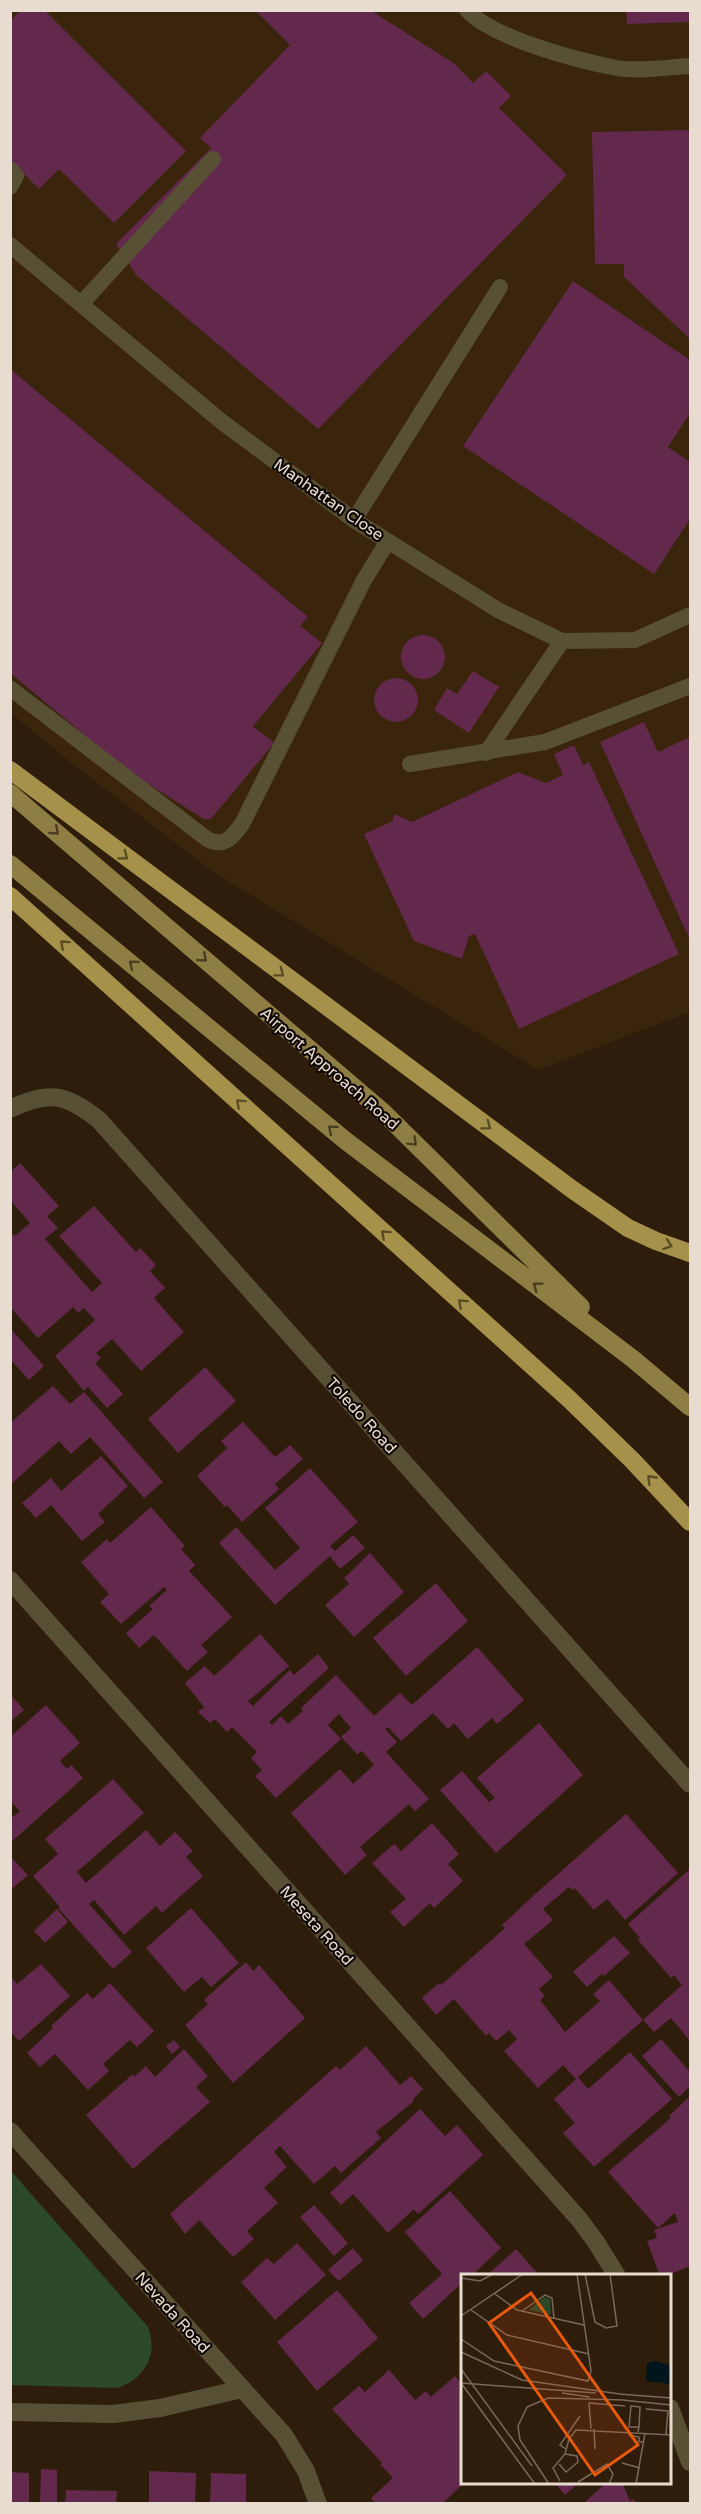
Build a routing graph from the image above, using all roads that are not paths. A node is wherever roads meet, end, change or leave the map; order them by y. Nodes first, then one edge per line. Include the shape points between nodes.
1 (467, 10) edge
2 (690, 66) edge
3 (213, 159) dead end
4 (10, 169) edge
5 (10, 187) edge
6 (10, 245) edge
7 (500, 288) dead end
8 (81, 304) junction
9 (354, 520) junction
10 (387, 541) junction
11 (690, 615) edge
12 (562, 641) junction
13 (690, 686) edge
14 (10, 688) edge
15 (486, 753) junction
16 (410, 764) dead end
17 (10, 770) edge
18 (10, 793) edge
19 (10, 864) edge
20 (10, 896) edge
21 (10, 1109) edge
22 (690, 1253) edge
23 (633, 1359) junction
24 (690, 1407) edge
25 (690, 1522) edge
26 (10, 1580) edge
27 (690, 1784) edge
28 (10, 2131) edge
29 (616, 2274) edge
30 (242, 2389) junction
31 (10, 2412) edge
32 (671, 2413) edge
33 (690, 2462) edge
34 (318, 2504) edge

1 - 2 lane via 482,24 525,43 618,68
3 - 8 lane
4 - 5 lane via 16,176
6 - 8 lane, Manhattan Close
7 - 9 lane
8 - 9 lane, Manhattan Close via 222,422
9 - 10 lane, Manhattan Close
10 - 12 lane, Manhattan Close via 498,610
10 - 14 lane via 242,824 224,843 207,839
11 - 12 lane, Manhattan Close via 635,640
12 - 15 lane
13 - 15 lane via 545,742
15 - 16 lane
17 -> 22 highway via 573,1190 628,1228
18 -> 23 main road, Airport Approach Road via 382,1111
23 -> 19 main road, Airport Approach Road via 346,1141
25 -> 20 highway via 569,1399
21 - 27 street, Toledo Road via 41,1098 58,1098 77,1102 99,1120
23 - 24 main road, Airport Approach Road
26 - 29 street, Meseta Road via 579,2219
28 - 30 street, Nevada Road
30 - 31 street via 160,2408 113,2414
30 - 34 street, Nevada Road via 284,2435 306,2471
32 - 33 street

